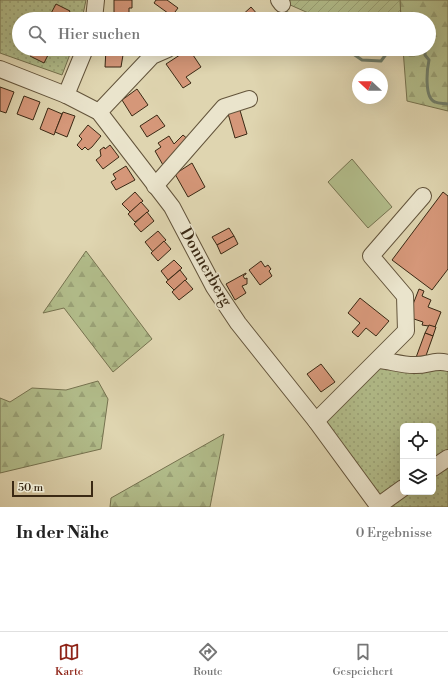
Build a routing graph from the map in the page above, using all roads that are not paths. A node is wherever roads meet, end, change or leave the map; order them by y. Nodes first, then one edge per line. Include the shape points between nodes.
1 (96, 0) edge
2 (95, 12) edge
3 (82, 56) edge
4 (152, 56) edge
5 (0, 70) edge
6 (66, 96) junction
7 (249, 99) dead end
8 (99, 112) junction
9 (155, 186) junction
10 (423, 196) dead end
11 (379, 360) junction
12 (448, 363) edge
13 (316, 421) junction
14 (448, 458) edge
15 (436, 466) edge
16 (400, 490) edge
17 (377, 506) edge

1 - 2 street
3 - 6 street
4 - 8 street
5 - 6 street, Donnerberg
6 - 8 street, Donnerberg
7 - 9 street via 224,107
8 - 9 street, Donnerberg
9 - 13 street, Donnerberg via 172,208 214,287 238,322
10 - 11 street via 371,256 405,296 406,331
11 - 12 street via 414,365 426,365 438,360
11 - 13 street
13 - 17 street, Donnerberg
14 - 15 street
16 - 17 street

